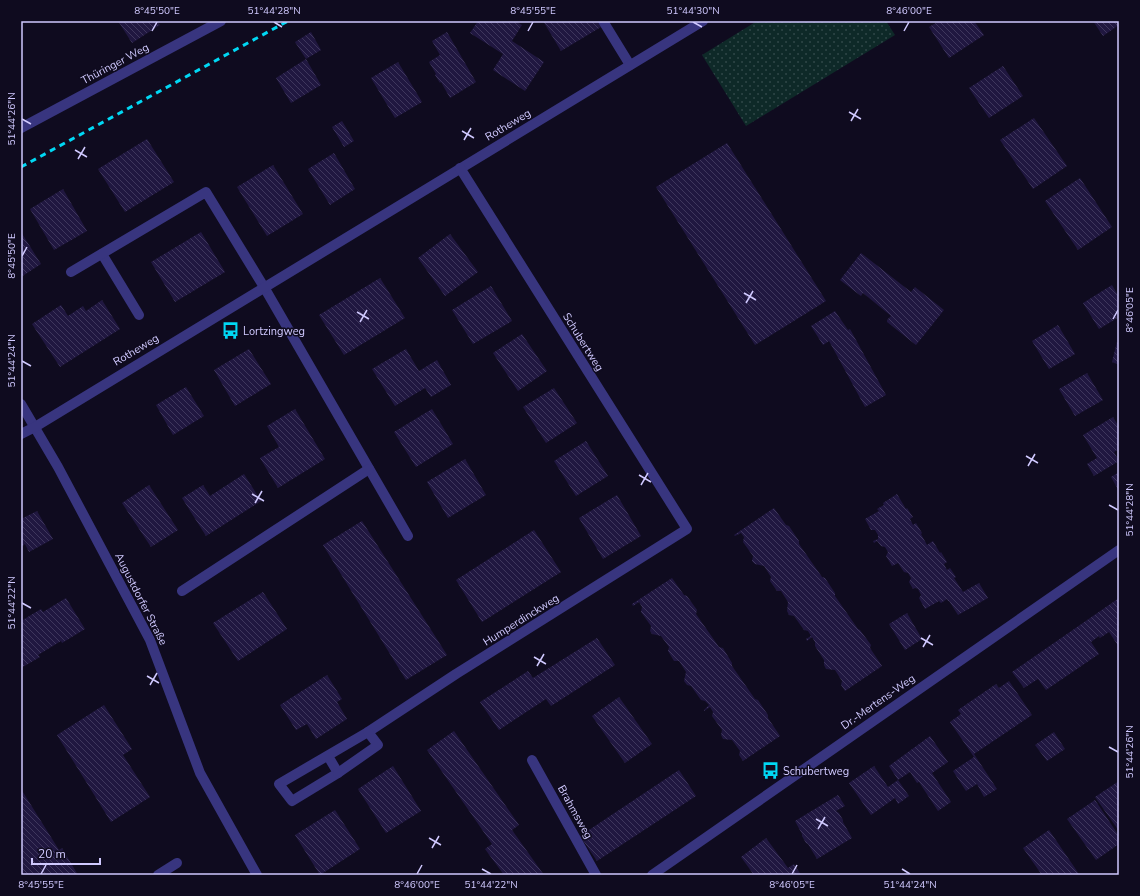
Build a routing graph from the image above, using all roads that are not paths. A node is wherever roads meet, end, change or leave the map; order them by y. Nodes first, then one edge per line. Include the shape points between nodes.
1 (221, 21) edge
2 (603, 21) edge
3 (703, 21) edge
4 (630, 65) junction
5 (21, 128) edge
6 (460, 168) junction
7 (102, 254) junction
8 (71, 272) dead end
9 (264, 287) junction
10 (139, 315) dead end
11 (21, 404) edge
12 (35, 427) junction
13 (21, 434) edge
14 (369, 469) junction
15 (687, 529) joint
16 (408, 536) dead end
17 (1119, 550) edge
18 (182, 591) dead end
19 (368, 732) junction
20 (328, 756) junction
21 (532, 760) dead end
22 (338, 773) junction
23 (176, 863) dead end
24 (158, 875) edge
25 (257, 875) edge
26 (596, 875) edge
27 (652, 875) edge

1 - 5 street, Thüringer Weg
2 - 4 street
3 - 4 street, Rotheweg
4 - 6 street, Rotheweg
6 - 9 street, Rotheweg
6 - 15 street, Schubertweg
7 - 8 street
7 - 9 street via 206,192
7 - 10 street
9 - 12 street, Rotheweg
9 - 14 street
11 - 12 street, Augustdorfer Straße
12 - 13 street, Rotheweg
12 - 25 street, Augustdorfer Straße via 150,640 200,773
14 - 16 street
14 - 18 street
15 - 19 street, Humperdinckweg
17 - 27 street, Dr.-Mertens-Weg
19 - 20 street, Humperdinckweg
19 - 22 street, Humperdinckweg via 378,745
20 - 22 street
20 - 22 street, Humperdinckweg via 279,784 292,801
21 - 26 street, Brahmsweg
23 - 24 street

